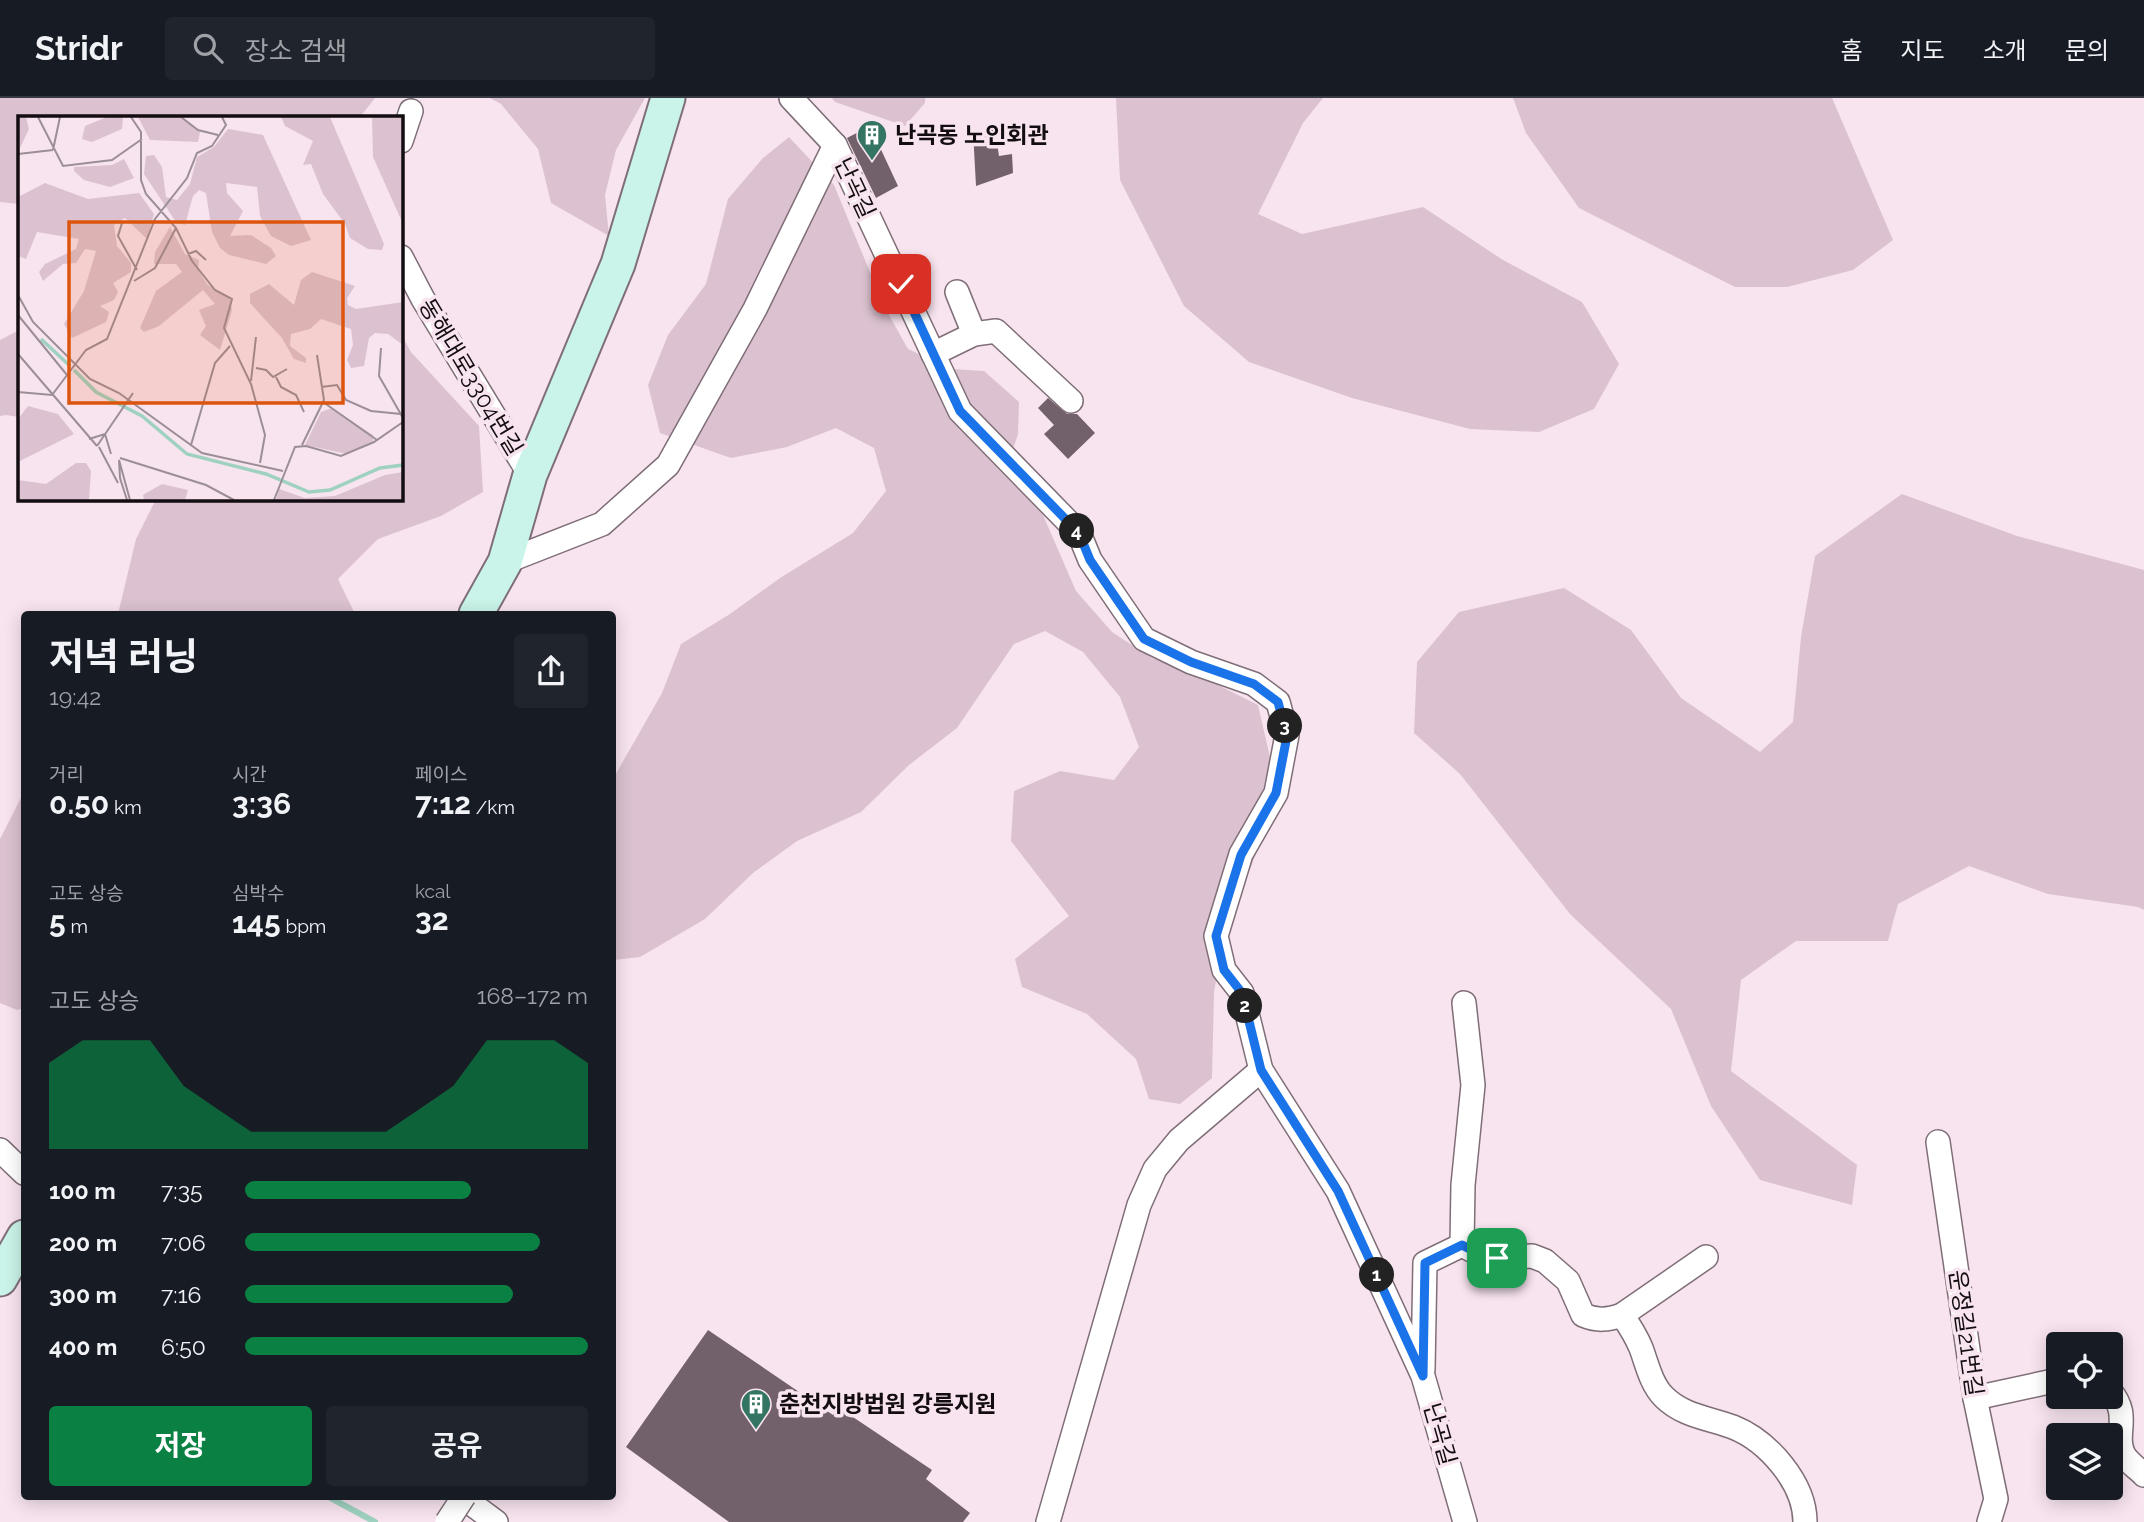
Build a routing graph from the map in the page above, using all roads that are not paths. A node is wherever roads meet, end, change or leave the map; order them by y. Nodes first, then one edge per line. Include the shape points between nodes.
1 (668, 98) edge
2 (790, 98) edge
3 (411, 111) dead end
4 (402, 138) edge
5 (835, 145) junction
6 (402, 259) edge
7 (957, 292) dead end
8 (974, 334) junction
9 (933, 354) junction
10 (1071, 401) dead end
11 (530, 475) junction
12 (505, 562) junction
13 (477, 611) edge
14 (1464, 1003) dead end
15 (1261, 1070) junction
16 (1938, 1142) dead end
17 (0, 1150) edge
18 (21, 1170) edge
19 (21, 1242) edge
20 (1462, 1245) junction
21 (1706, 1257) dead end
22 (0, 1279) edge
23 (1622, 1315) junction
24 (1423, 1376) junction
25 (2046, 1383) edge
26 (1975, 1398) junction
27 (2121, 1409) edge
28 (2144, 1475) edge
29 (460, 1500) edge
30 (467, 1500) edge
31 (1994, 1520) edge
32 (447, 1522) edge
33 (496, 1522) edge
34 (1048, 1522) edge
35 (1465, 1522) edge
36 (1805, 1522) edge

1 - 11 street via 618,264
2 - 5 street, 난곡길
3 - 4 street
5 - 9 street, 난곡길
5 - 12 street via 755,309 668,465 602,524
6 - 11 street, 동해대로3304번길
7 - 8 street
8 - 9 street
8 - 10 street via 996,331
9 - 15 street, 난곡길 via 960,411 1079,533 1090,560 1144,639 1254,684 1278,702 1287,736 1276,793 1241,855 1216,936 1224,970 1242,993
11 - 12 street, 동해대로3304번길
12 - 13 street, 동해대로3304번길
14 - 20 street via 1473,1085
15 - 24 street, 난곡길 via 1338,1191
15 - 34 street via 1178,1140 1155,1169 1139,1206
16 - 26 street, 운정길21번길
17 - 18 street
19 - 22 street
20 - 23 street via 1489,1256 1532,1256 1545,1261 1568,1281 1583,1315 1594,1320
20 - 24 street via 1425,1263
21 - 23 street
23 - 36 street via 1663,1396 1679,1408 1744,1433 1780,1462 1798,1493
24 - 35 street, 난곡길
25 - 26 street
26 - 31 street, 운정길21번길 via 1996,1499
27 - 28 street via 2124,1455
29 - 32 street, bridge
30 - 33 street

